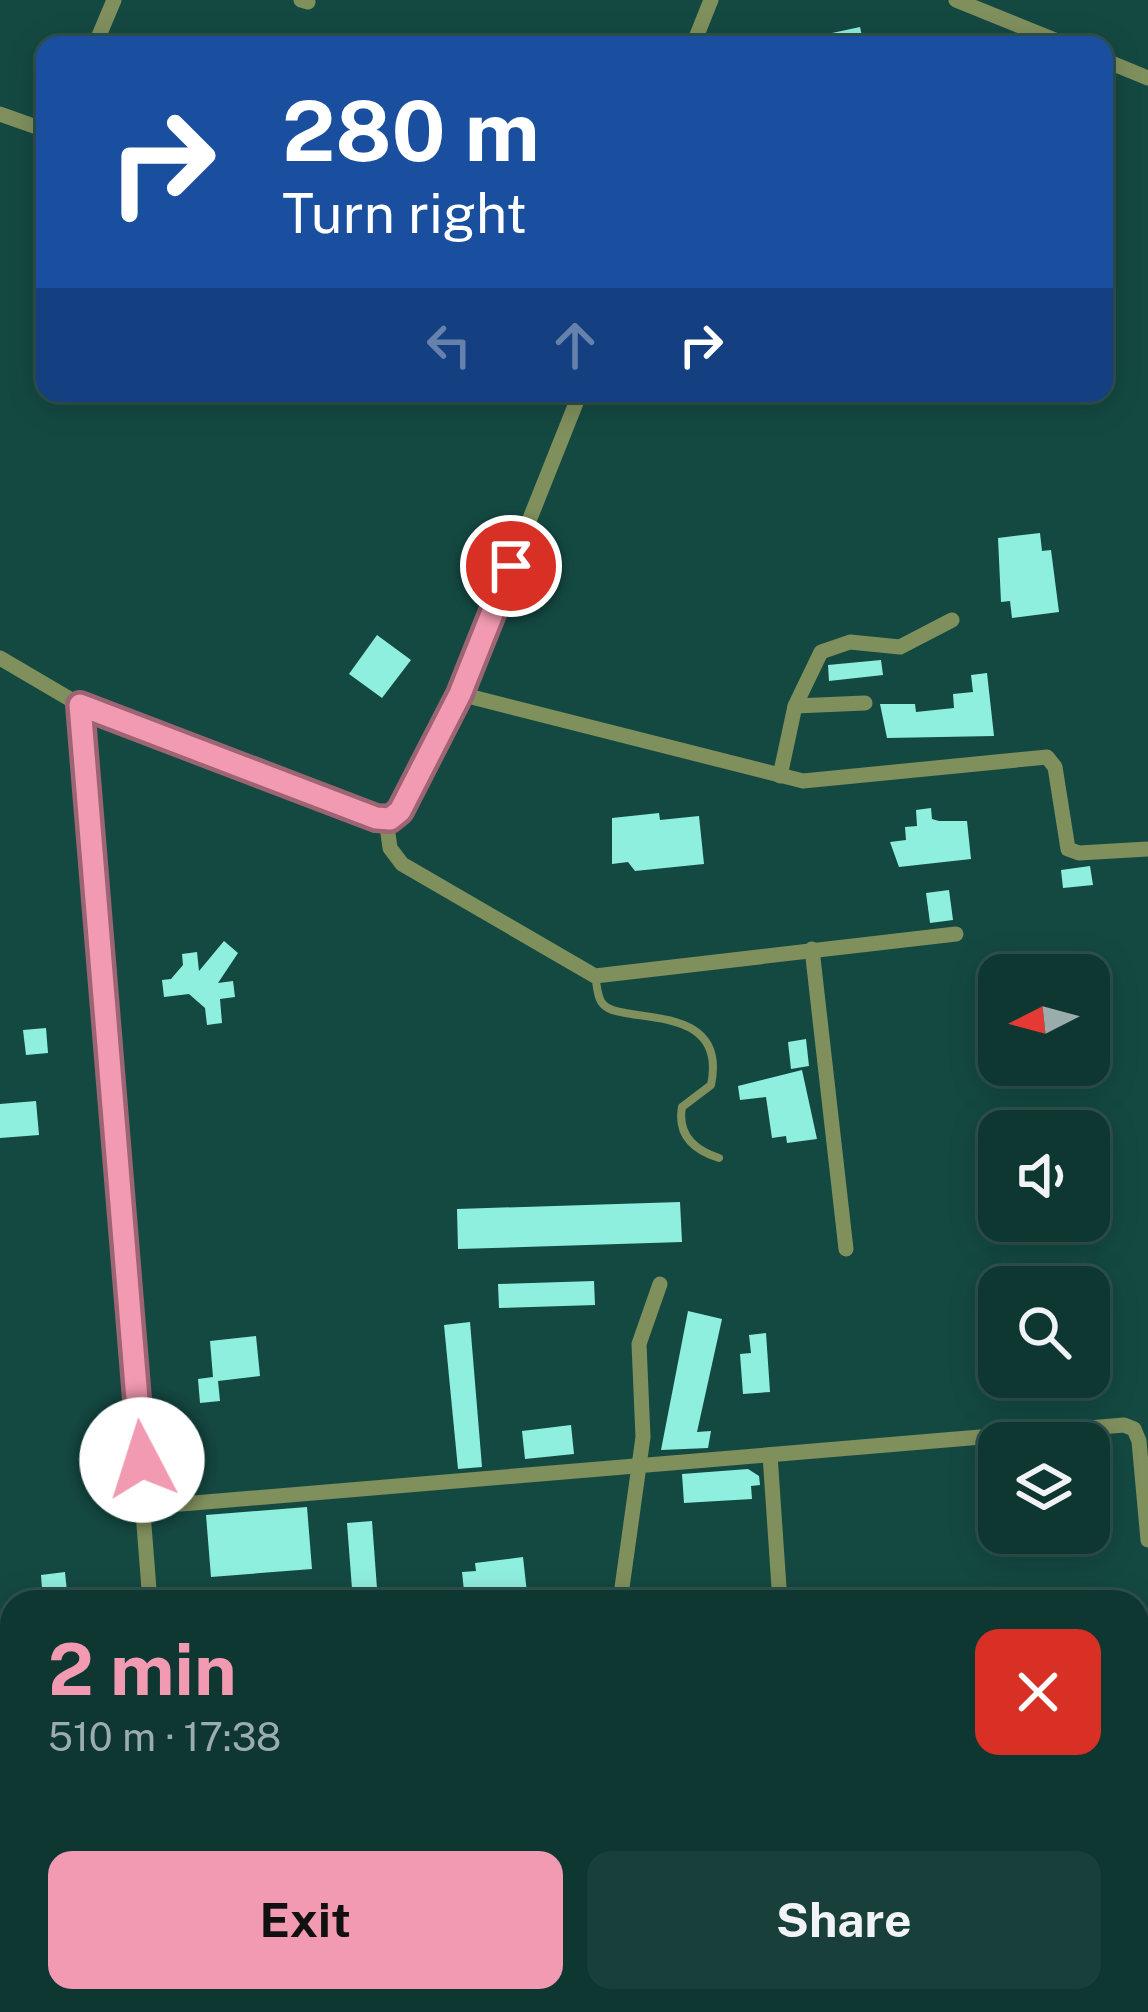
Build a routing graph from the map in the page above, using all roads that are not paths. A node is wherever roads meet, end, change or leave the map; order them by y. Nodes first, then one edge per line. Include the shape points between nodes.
1 (114, 0) edge
2 (711, 0) edge
3 (956, 0) edge
4 (98, 36) edge
5 (697, 36) edge
6 (1045, 36) edge
7 (1113, 63) edge
8 (1148, 77) edge
9 (0, 114) edge
10 (36, 127) edge
11 (576, 402) edge
12 (952, 620) dead end
13 (0, 658) edge
14 (460, 694) junction
15 (865, 703) dead end
16 (80, 705) junction
17 (795, 706) junction
18 (780, 776) junction
19 (386, 819) junction
20 (1148, 849) edge
21 (956, 934) dead end
22 (812, 949) junction
23 (595, 976) junction
24 (719, 1158) dead end
25 (846, 1249) dead end
26 (660, 1284) dead end
27 (1141, 1426) edge
28 (770, 1455) junction
29 (640, 1464) junction
30 (146, 1507) junction
31 (1148, 1540) edge
32 (145, 1590) edge
33 (621, 1590) edge
34 (779, 1590) edge

1 - 4 street
2 - 5 street
3 - 6 street
7 - 8 street
9 - 10 street
11 - 14 street
12 - 17 street via 907,646 843,642 820,652
13 - 16 street
14 - 18 street
14 - 19 street via 400,811
15 - 17 street
16 - 19 street
16 - 30 street
17 - 18 street
18 - 20 street via 818,782 1047,757 1068,849
19 - 23 street via 402,864
21 - 22 street
22 - 23 street
22 - 25 street
23 - 24 lane via 608,1009 673,1018 699,1038 711,1085 682,1107 681,1122 694,1148
26 - 29 street via 639,1344
27 - 28 street
27 - 31 street
28 - 29 street
28 - 34 street
29 - 30 street
29 - 33 street
30 - 32 street

